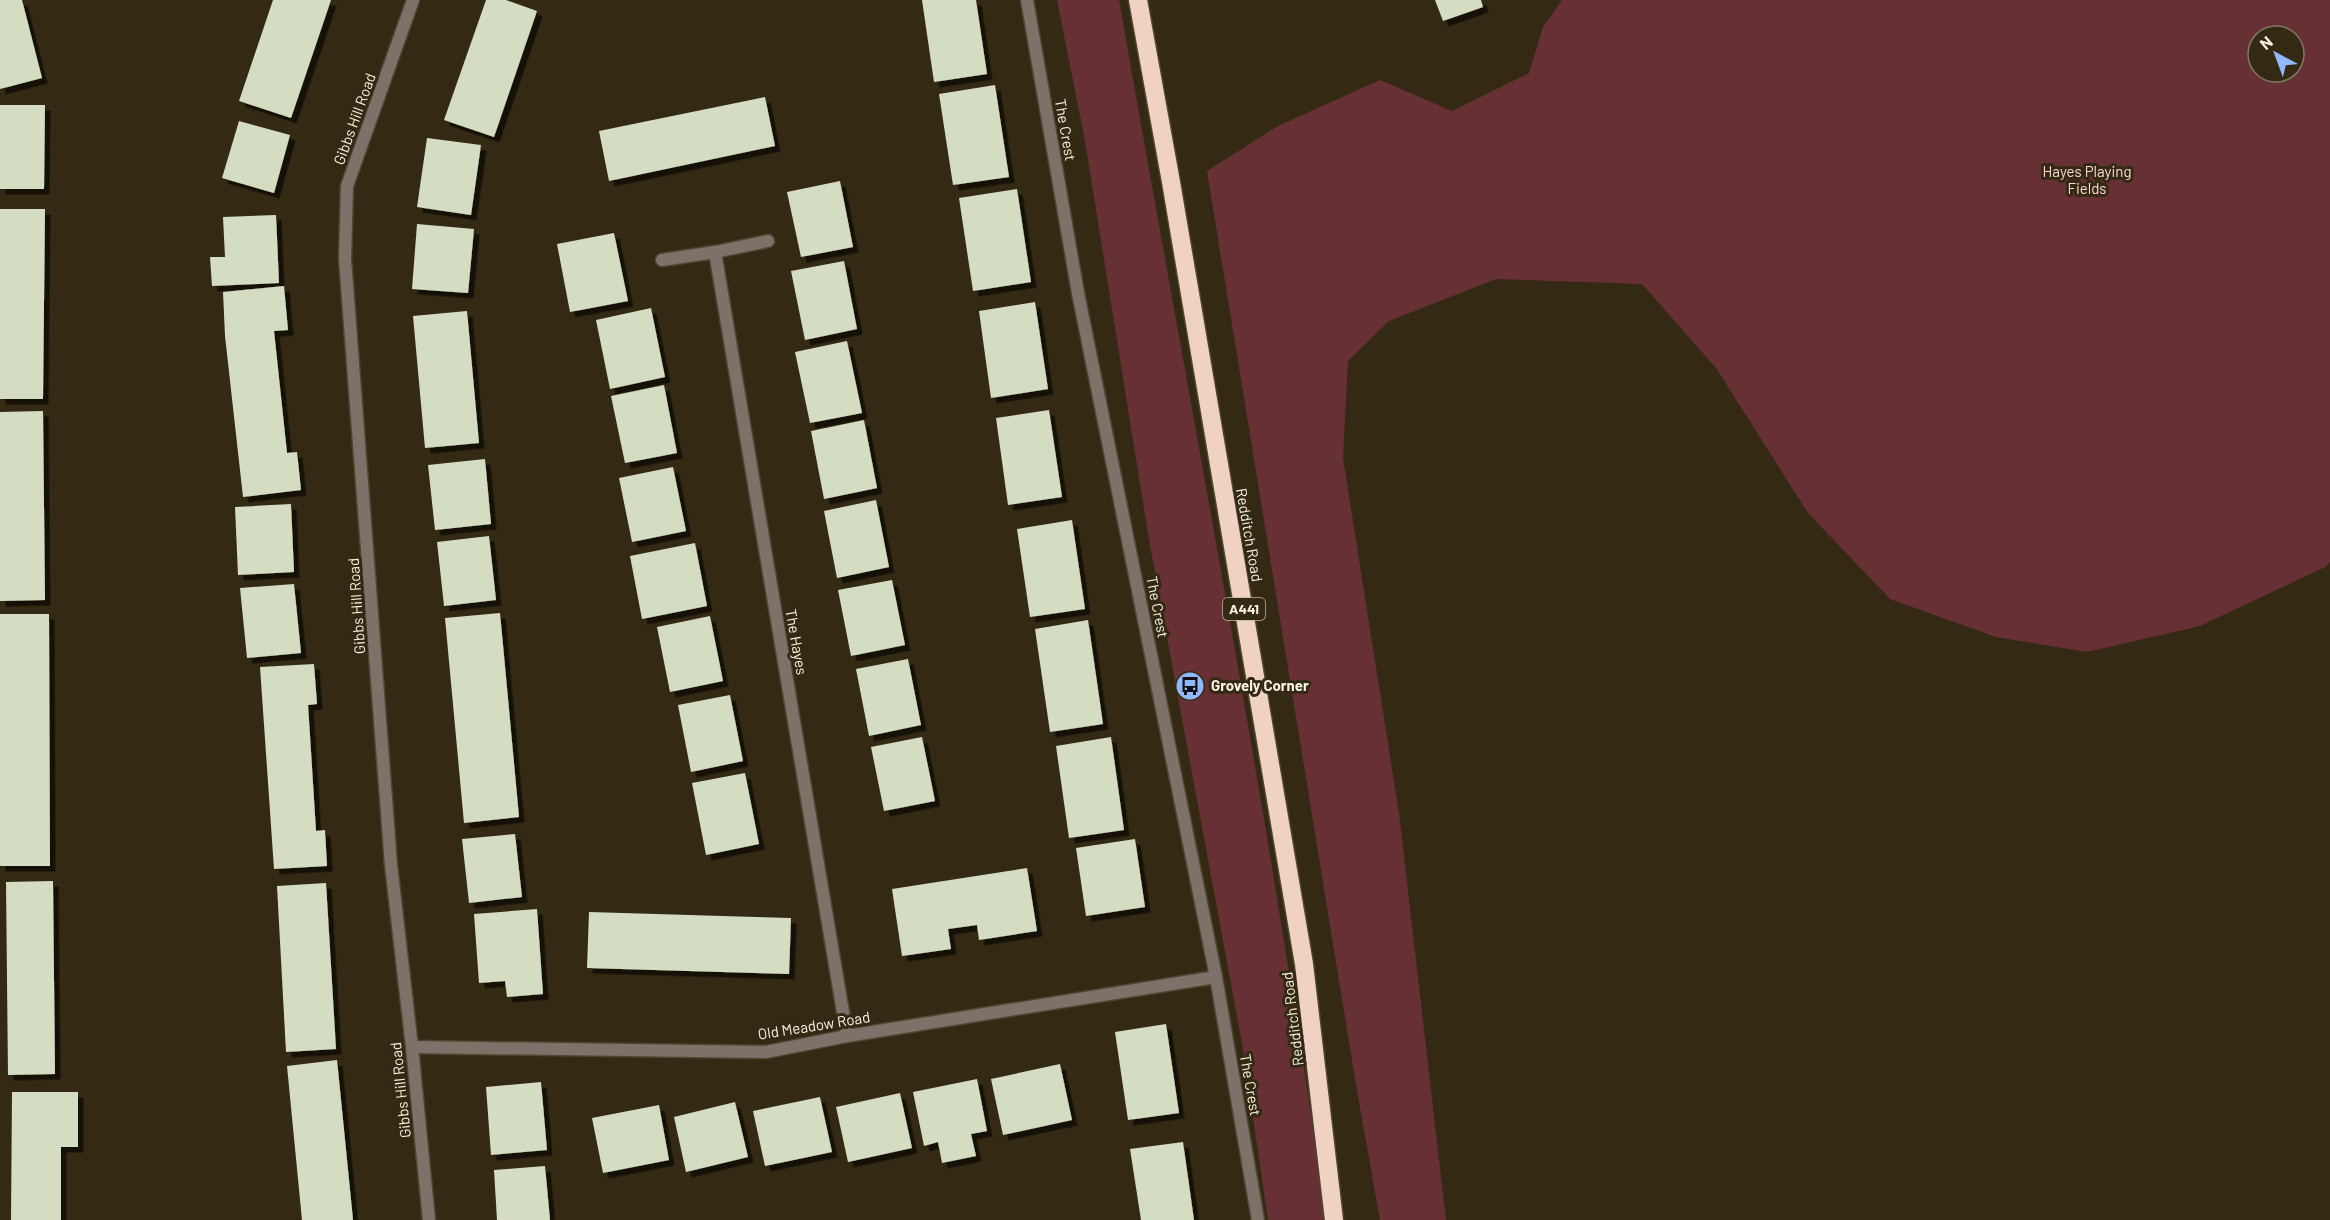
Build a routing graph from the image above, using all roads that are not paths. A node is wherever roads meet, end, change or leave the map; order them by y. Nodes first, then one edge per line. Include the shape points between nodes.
1 (413, 0) edge
2 (1028, 0) edge
3 (1138, 0) edge
4 (768, 241) dead end
5 (715, 252) junction
6 (662, 260) dead end
7 (1216, 977) junction
8 (847, 1036) junction
9 (412, 1047) junction
10 (429, 1220) edge
11 (1258, 1220) edge
12 (1334, 1220) edge

1 - 9 street, Gibbs Hill Road via 347,186 345,259 391,865
2 - 7 street, The Crest via 1078,293
3 - 12 highway, Redditch Road / A441 via 1304,964
4 - 5 street
5 - 6 street
5 - 8 street, The Hayes
7 - 8 street, Old Meadow Road
7 - 11 street, The Crest
8 - 9 street, Old Meadow Road via 766,1052
9 - 10 street, Gibbs Hill Road

